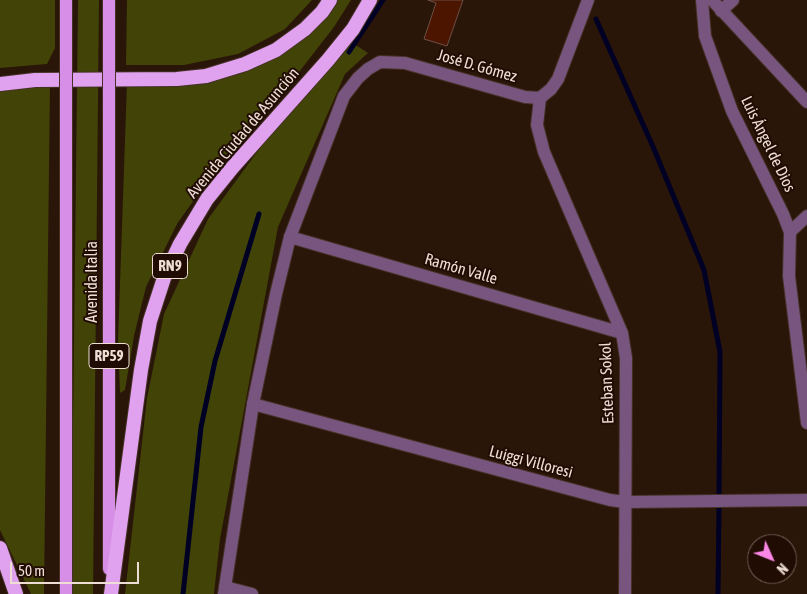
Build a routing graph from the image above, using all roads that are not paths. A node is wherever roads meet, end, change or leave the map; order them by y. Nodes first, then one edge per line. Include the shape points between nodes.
1 (66, 0) edge
2 (109, 0) edge
3 (370, 0) edge
4 (588, 0) edge
5 (702, 0) edge
6 (712, 0) edge
7 (733, 0) edge
8 (327, 1) edge
9 (721, 11) junction
10 (0, 84) edge
11 (540, 98) junction
12 (807, 102) edge
13 (807, 216) edge
14 (790, 232) junction
15 (290, 237) junction
16 (622, 333) junction
17 (253, 404) junction
18 (807, 423) edge
19 (807, 500) edge
20 (624, 502) junction
21 (0, 548) edge
22 (225, 590) edge
23 (16, 594) edge
24 (66, 594) edge
25 (110, 594) edge
26 (252, 594) edge
27 (625, 594) edge

1 - 24 main road, Avenida Italia / RP59, bridge
2 - 25 main road, Avenida Italia / RP59, bridge
3 - 25 highway, Avenida Ciudad de Asunción / RN9 via 328,60 207,199 164,278 150,321 141,370
4 - 11 street via 558,79
5 - 14 street, Luis Ángel de Dios via 704,36 732,111
6 - 9 street
7 - 9 street
8 - 10 highway, Avenida Ciudad de Asunción via 322,12 305,30 276,50 206,76 36,80
9 - 12 street
11 - 15 street, José D. Gómez via 525,97 405,63 380,62 358,78 344,96
11 - 16 street, Esteban Sokol via 537,125 544,152
13 - 14 street
14 - 18 street, Luis Ángel de Dios via 789,276
15 - 16 street, Ramón Valle
15 - 17 street
16 - 20 street, Esteban Sokol via 626,358
17 - 20 street, Luiggi Villoresi
17 - 22 street
19 - 20 street, Luiggi Villoresi
20 - 27 street, Esteban Sokol
21 - 23 highway
22 - 26 street

